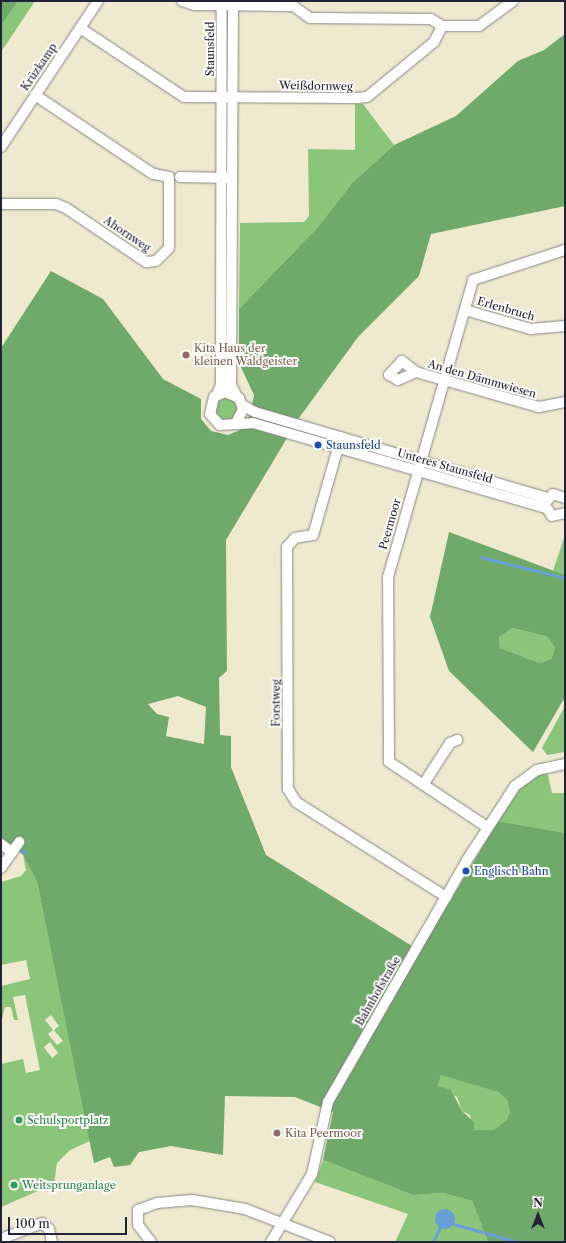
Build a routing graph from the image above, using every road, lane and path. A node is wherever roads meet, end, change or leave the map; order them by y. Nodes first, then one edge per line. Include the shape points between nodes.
1 (98, 1) edge
2 (182, 1) edge
3 (513, 1) edge
4 (227, 3) edge
5 (442, 26) junction
6 (80, 28) junction
7 (35, 95) junction
8 (227, 96) junction
9 (1, 147) edge
10 (174, 177) junction
11 (226, 178) junction
12 (1, 204) edge
13 (565, 250) edge
14 (465, 310) junction
15 (565, 326) edge
16 (416, 372) dead end
17 (444, 380) junction
18 (217, 394) junction
19 (236, 395) junction
20 (565, 402) edge
21 (242, 405) junction
22 (237, 421) junction
23 (341, 437) junction
24 (338, 447) junction
25 (421, 460) junction
26 (418, 470) junction
27 (565, 498) edge
28 (546, 503) junction
29 (565, 513) edge
30 (457, 740) dead end
31 (565, 764) edge
32 (423, 785) junction
33 (487, 827) junction
34 (19, 842) dead end
35 (1, 844) edge
36 (12, 852) junction
37 (1, 868) edge
38 (446, 898) junction
39 (283, 1223) junction
40 (1, 1240) edge
41 (52, 1242) edge
42 (150, 1242) edge
43 (271, 1242) edge
44 (330, 1242) edge

1 - 6 street, Krüzkamp
2 - 4 street
3 - 5 street via 483,26
4 - 5 street via 293,6 310,18 431,19
4 - 8 street, Staunsfeld
5 - 8 street, Weißdornweg via 434,42 367,97
6 - 7 street, Krüzkamp
6 - 8 street, Weißdornweg via 180,96
7 - 9 street, Krüzkamp
7 - 10 street via 153,174
8 - 11 street, Staunsfeld
10 - 11 street
10 - 12 street, Ahornweg via 169,248 151,263 56,204
11 - 18 street, Staunsfeld via 221,381
11 - 19 street, Staunsfeld via 231,385
13 - 14 street, Peermoor via 476,277
14 - 15 street, Erlenbruch via 531,329
14 - 17 street, Peermoor
16 - 17 street, An den Dämmwiesen
17 - 20 street, An den Dämmwiesen via 533,406
17 - 25 street, Peermoor
18 - 19 street
18 - 22 street, Unteres Staunsfeld via 209,406 211,417 220,425
19 - 21 street
21 - 22 street
21 - 23 street, Unteres Staunsfeld via 255,412
22 - 24 street, Unteres Staunsfeld
23 - 24 street
23 - 25 street, Unteres Staunsfeld
24 - 26 street, Unteres Staunsfeld
24 - 38 street, Forstweg via 313,535 289,541 287,548 288,789 296,802
25 - 26 street, Peermoor
25 - 28 street, Unteres Staunsfeld
26 - 28 street, Unteres Staunsfeld
26 - 32 street, Peermoor via 388,577 386,750 389,762
27 - 28 street, Unteres Staunsfeld via 556,494
28 - 29 street, Unteres Staunsfeld via 555,517
30 - 32 street via 450,743
31 - 33 street, Bahnhofstraße via 537,770 515,786
32 - 33 street, Peermoor
33 - 38 street, Bahnhofstraße
34 - 36 street
35 - 36 street
36 - 37 street
38 - 39 street, Bahnhofstraße via 328,1102 312,1174
39 - 42 street via 217,1202 157,1203 136,1213 138,1225
39 - 43 street, Bahnhofstraße
39 - 44 street
40 - 41 street via 42,1223 49,1229

